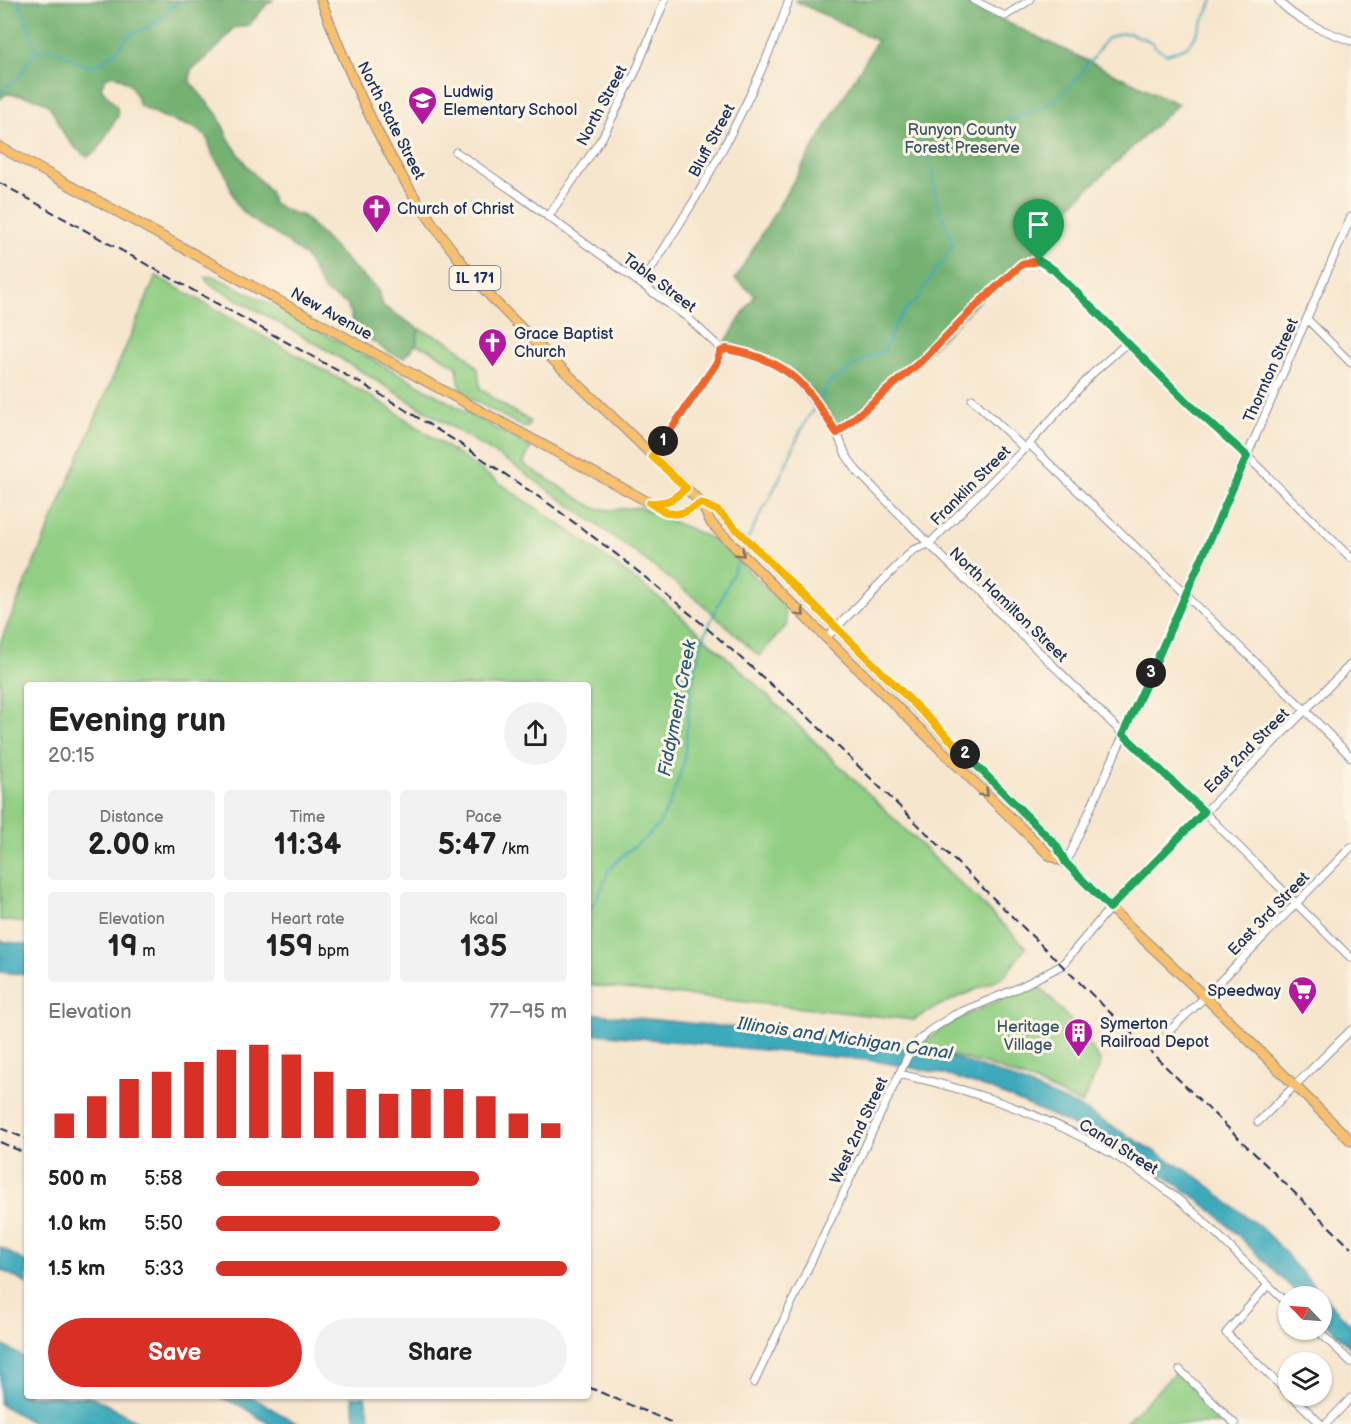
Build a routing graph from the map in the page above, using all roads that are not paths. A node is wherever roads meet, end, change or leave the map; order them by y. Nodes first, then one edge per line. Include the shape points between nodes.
1 (321, 0) edge
2 (665, 0) edge
3 (789, 0) edge
4 (973, 0) edge
5 (1030, 0) edge
6 (1278, 0) edge
7 (1351, 41) edge
8 (0, 147) edge
9 (456, 152) dead end
10 (548, 217) junction
11 (1351, 217) edge
12 (641, 284) junction
13 (1307, 318) junction
14 (1127, 343) junction
15 (720, 352) junction
16 (1351, 363) edge
17 (972, 399) dead end
18 (837, 433) junction
19 (1027, 447) junction
20 (652, 456) junction
21 (1247, 456) junction
22 (686, 488) junction
23 (650, 503) junction
24 (701, 503) junction
25 (929, 544) junction
26 (1351, 558) edge
27 (1186, 596) junction
28 (836, 628) junction
29 (826, 638) junction
30 (1351, 664) edge
31 (1305, 710) junction
32 (1123, 734) junction
33 (1351, 757) edge
34 (1204, 812) junction
35 (1351, 847) edge
36 (1066, 863) junction
37 (1296, 903) junction
38 (1110, 908) junction
39 (1351, 958) edge
40 (1205, 997) junction
41 (1351, 1030) edge
42 (1167, 1033) dead end
43 (899, 1074) junction
44 (1295, 1086) junction
45 (1258, 1122) dead end
46 (1351, 1141) edge
47 (1268, 1285) junction
48 (1278, 1294) edge
49 (1328, 1340) edge
50 (1351, 1362) edge
51 (1180, 1370) dead end
52 (754, 1383) dead end
53 (1278, 1383) edge
54 (1351, 1398) edge
55 (1302, 1406) edge
56 (1235, 1424) edge
57 (1321, 1424) edge
58 (1326, 1424) edge

1 - 20 main road, North State Street / IL 171 via 374,126 435,226 496,301
2 - 10 street, North Street via 635,73 602,138
3 - 12 street, Bluff Street via 739,118
4 - 5 street via 1005,16
6 - 7 street via 1294,15
8 - 23 main road, New Avenue
9 - 10 street, Table Street
10 - 12 street, Table Street
11 - 13 street, Thornton Street
12 - 15 street, Table Street via 687,318
13 - 16 street
13 - 21 street, Thornton Street
14 - 18 street via 1054,270 1039,261 1022,264 926,357
14 - 19 street, Franklin Street via 1092,374
14 - 21 street
15 - 18 street via 735,351 780,367 809,394
15 - 20 street via 718,361
17 - 19 street
18 - 25 street, North Hamilton Street via 857,471
19 - 25 street, Franklin Street
19 - 27 street
20 - 22 main road, North State Street / IL 171
21 - 26 street
21 - 27 street, Thornton Street
22 - 23 main road via 675,498
22 - 24 main road, North State Street / IL 171
23 - 24 main road, New Avenue via 674,514 687,512
24 - 28 main road, North State Street / IL 171 via 718,511
24 -> 29 main road, North State Street / IL 171 via 722,535
25 - 28 street, Franklin Street via 913,550
25 - 32 street, North Hamilton Street
27 - 31 street
27 - 32 street, Thornton Street
28 - 29 street, Franklin Street
28 - 36 main road, North State Street / IL 171 via 1056,845
29 -> 36 main road, North State Street / IL 171 via 1049,855
30 - 31 street, East 2nd Street
31 - 33 street
31 - 34 street, East 2nd Street
32 - 34 street, North Hamilton Street
32 - 36 street, Thornton Street
34 - 37 street, North Hamilton Street
34 - 38 street, East 2nd Street
35 - 37 street, East 3rd Street
36 - 38 main road, IL 171
37 - 39 street, North Hamilton Street
37 - 40 street, East 3rd Street
38 - 40 main road, IL 171
38 - 43 street, West 2nd Street via 1062,965 954,1015 929,1031 912,1047
40 - 42 street, East 3rd Street
40 - 44 main road, IL 171
41 - 44 street
43 - 47 street, Canal Street via 1013,1107 1099,1147 1196,1215
43 - 52 street, West 2nd Street
44 - 45 street
44 - 46 main road, IL 171
47 - 48 street, Canal Street
47 - 53 street via 1226,1333
49 - 50 street
51 - 56 street
54 - 58 street
55 - 57 street

